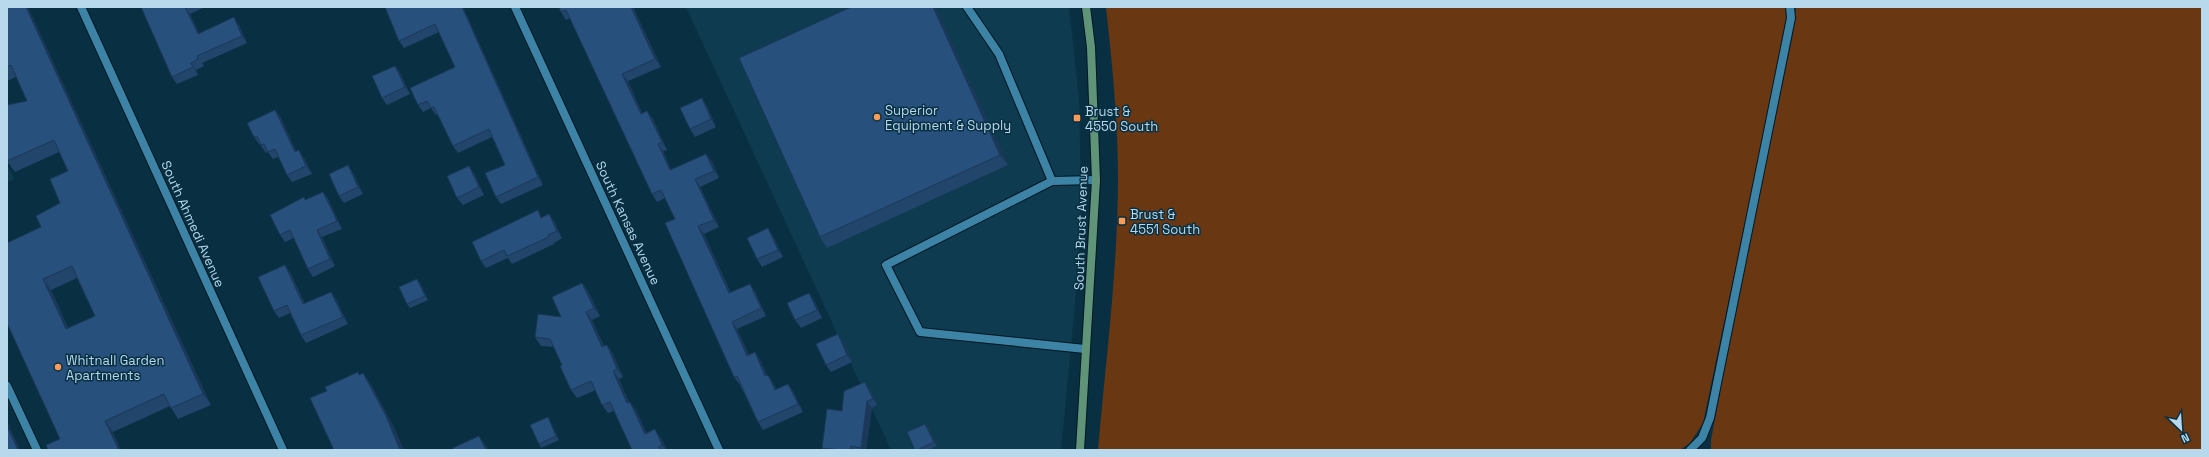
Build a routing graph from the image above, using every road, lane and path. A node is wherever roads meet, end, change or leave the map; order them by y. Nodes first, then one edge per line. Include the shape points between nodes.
1 (82, 7) edge
2 (515, 7) edge
3 (967, 7) edge
4 (1086, 7) edge
5 (1790, 7) edge
6 (1096, 180) junction
7 (1052, 181) junction
8 (1085, 349) junction
9 (7, 386) edge
10 (37, 450) edge
11 (283, 450) edge
12 (719, 450) edge
13 (1080, 450) edge
14 (1690, 450) edge

1 - 11 street, South Ahmedi Avenue
2 - 12 street, South Kansas Avenue
3 - 7 street via 999,54
4 - 6 street, South Brust Avenue via 1091,47
5 - 14 street via 1791,18 1710,418 1702,438
6 - 7 street
6 - 8 street, South Brust Avenue
7 - 8 street via 886,265 920,332
8 - 13 street, South Brust Avenue
9 - 10 street

